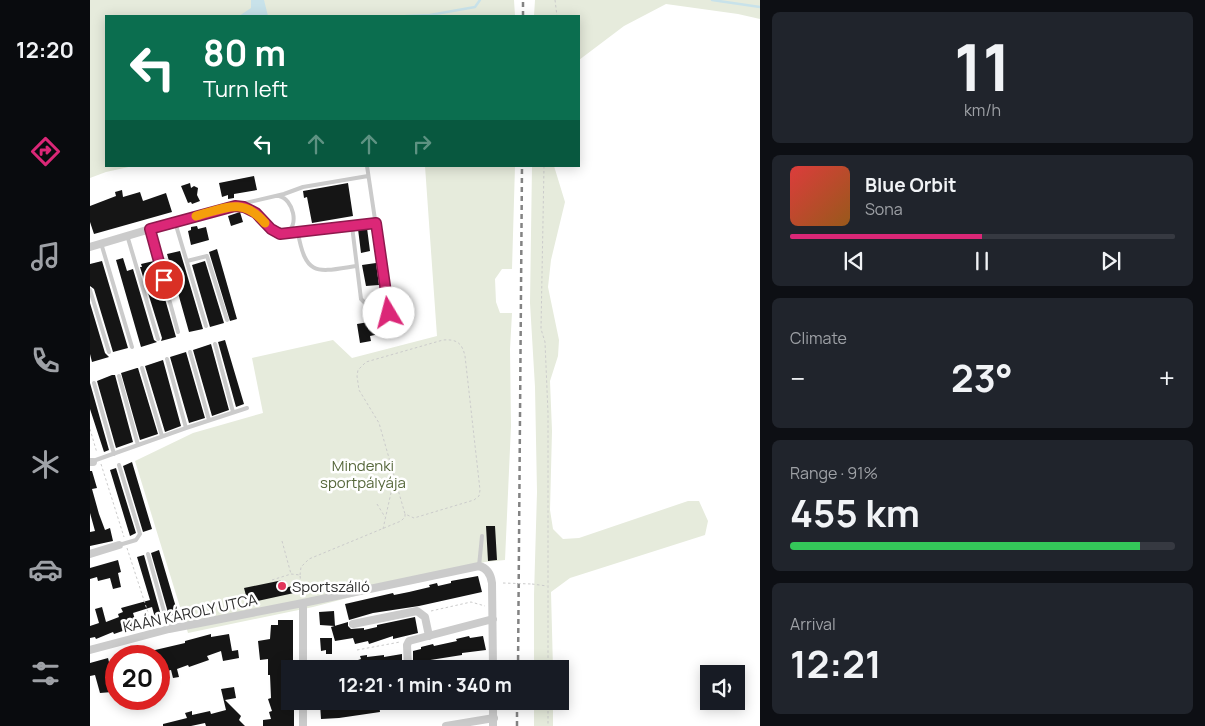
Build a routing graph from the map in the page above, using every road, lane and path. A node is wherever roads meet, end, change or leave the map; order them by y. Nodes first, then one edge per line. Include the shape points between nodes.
1 (555, 0) edge
2 (557, 15) edge
3 (367, 167) edge
4 (544, 167) edge
5 (368, 176) junction
6 (294, 190) junction
7 (278, 195) junction
8 (290, 205) junction
9 (235, 206) junction
10 (211, 212) joint
11 (294, 221) junction
12 (175, 222) junction
13 (376, 223) junction
14 (352, 226) junction
15 (150, 229) junction
16 (300, 233) junction
17 (284, 234) junction
18 (127, 236) junction
19 (101, 243) junction
20 (90, 247) edge
21 (187, 261) junction
22 (356, 266) junction
23 (386, 289) junction
24 (90, 290) edge
25 (389, 313) dead end
26 (227, 320) dead end
27 (206, 326) dead end
28 (178, 332) dead end
29 (158, 339) dead end
30 (216, 344) dead end
31 (132, 347) dead end
32 (109, 352) dead end
33 (190, 352) dead end
34 (166, 360) dead end
35 (142, 368) dead end
36 (119, 376) dead end
37 (94, 383) dead end
38 (247, 408) dead end
39 (234, 412) junction
40 (209, 420) junction
41 (186, 428) junction
42 (90, 429) edge
43 (162, 436) junction
44 (138, 445) junction
45 (114, 454) junction
46 (94, 461) edge
47 (119, 465) dead end
48 (395, 478) junction
49 (377, 504) dead end
50 (405, 514) junction
51 (385, 517) junction
52 (382, 530) junction
53 (482, 536) dead end
54 (282, 541) dead end
55 (119, 546) joint
56 (90, 554) edge
57 (148, 554) dead end
58 (479, 566) junction
59 (291, 574) junction
60 (300, 575) junction
61 (272, 580) dead end
62 (503, 583) dead end
63 (547, 586) junction
64 (304, 603) junction
65 (488, 607) dead end
66 (424, 615) junction
67 (493, 620) junction
68 (353, 624) dead end
69 (170, 628) junction
70 (429, 636) junction
71 (410, 640) junction
72 (90, 650) edge
73 (358, 650) dead end
74 (303, 660) edge
75 (408, 660) edge
76 (493, 660) edge
77 (548, 660) edge
78 (303, 710) edge
79 (548, 710) edge
80 (493, 722) edge
81 (303, 726) edge
82 (446, 726) edge
83 (548, 726) edge

1 - 2 path
3 - 5 lane
4 - 63 path via 541,329 545,342 548,413
5 - 6 lane
5 - 13 lane
6 - 7 lane
6 - 8 lane via 290,195
7 - 8 lane
7 - 9 lane
8 - 11 lane
9 - 10 lane
9 - 17 lane via 256,213 276,233
10 - 12 street
11 - 16 lane
11 - 17 lane via 290,232
12 - 15 street
12 - 21 lane
13 - 14 lane
13 - 23 lane
14 - 16 lane
14 - 22 lane
15 - 18 street
15 - 28 lane
16 - 17 lane
16 - 22 lane via 303,255 314,268 325,270
18 - 19 street
18 - 29 lane
19 - 20 street
19 - 31 lane
21 - 26 lane via 207,256
21 - 27 lane
22 - 23 lane via 363,302 371,306 380,304
23 - 25 lane
24 - 32 lane
30 - 39 lane
33 - 40 lane
34 - 41 lane
35 - 43 lane
36 - 44 lane
37 - 45 lane
38 - 39 lane
39 - 40 lane
40 - 41 lane
41 - 43 lane
42 - 46 path
43 - 44 lane
44 - 45 lane
45 - 46 lane
47 - 55 lane via 140,534 136,540
48 - 50 path
48 - 50 path via 379,423 359,390 358,370 366,362 443,340 458,341 465,356 479,496 414,518
48 - 51 path
49 - 51 path
50 - 52 path via 401,521
51 - 52 path
52 - 60 path via 309,559 301,566
53 - 58 lane
54 - 59 path
55 - 56 street
57 - 69 lane
58 - 64 street, KAÁN KÁROLY UTCA
58 - 67 street via 490,574
59 - 60 path
59 - 61 path
60 - 64 path
62 - 63 path, bridge
63 - 77 path
64 - 69 street, KAÁN KÁROLY UTCA
64 - 74 street
65 - 66 path via 471,602
66 - 68 street via 412,611
66 - 70 street
67 - 70 street
67 - 76 street
69 - 72 street, KAÁN KÁROLY UTCA
70 - 71 street
71 - 73 path
71 - 75 street
78 - 81 street
79 - 83 path
80 - 82 street

